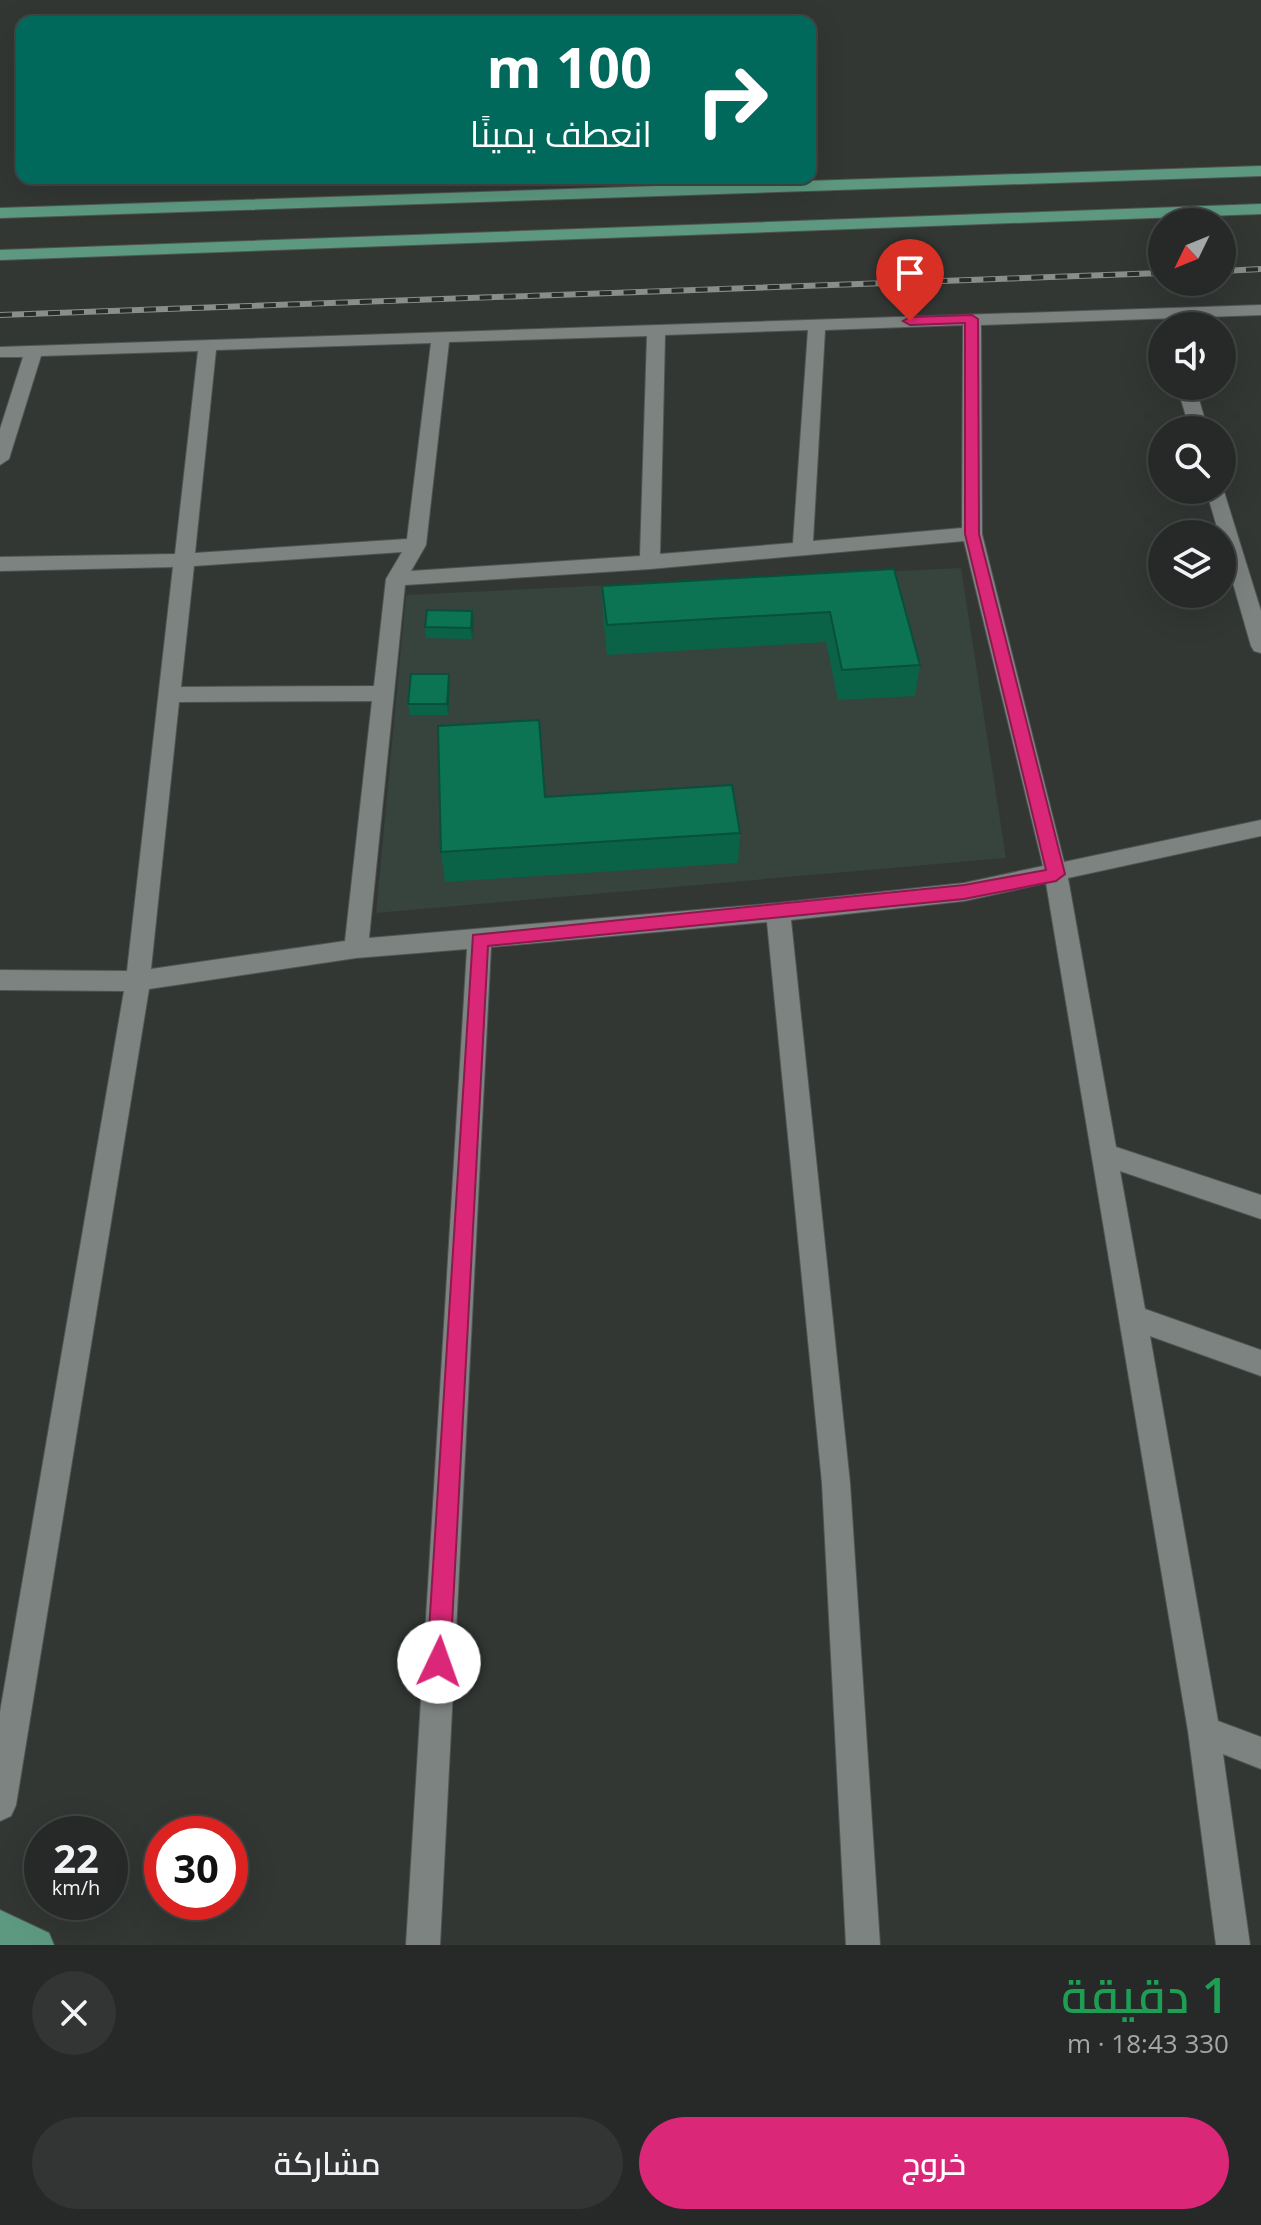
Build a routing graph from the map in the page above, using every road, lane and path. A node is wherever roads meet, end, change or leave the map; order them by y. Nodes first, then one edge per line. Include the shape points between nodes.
1 (1261, 171) edge
2 (1261, 209) edge
3 (0, 213) edge
4 (0, 255) edge
5 (1261, 310) edge
6 (1236, 313) edge
7 (972, 319) junction
8 (1148, 320) edge
9 (817, 324) junction
10 (656, 329) junction
11 (440, 337) junction
12 (208, 344) junction
13 (34, 350) junction
14 (0, 352) edge
15 (0, 459) edge
16 (1220, 504) edge
17 (972, 534) junction
18 (416, 545) junction
19 (803, 549) junction
20 (184, 560) junction
21 (650, 562) junction
22 (0, 564) edge
23 (396, 579) junction
24 (1261, 646) edge
25 (386, 693) junction
26 (169, 695) junction
27 (1261, 828) edge
28 (1056, 874) junction
29 (778, 912) junction
30 (479, 940) junction
31 (356, 949) junction
32 (0, 980) edge
33 (138, 981) junction
34 (1104, 1154) junction
35 (1261, 1207) edge
36 (1132, 1317) junction
37 (1261, 1363) edge
38 (1204, 1731) junction
39 (1261, 1753) edge
40 (0, 1805) edge
41 (0, 1927) edge
42 (37, 1945) edge
43 (423, 1945) edge
44 (863, 1945) edge
45 (1233, 1945) edge

1 - 3 main road
2 - 4 main road
5 - 6 street
7 - 8 street
7 - 9 street
7 - 17 street
9 - 10 street
9 - 19 street
10 - 11 street
10 - 21 street
11 - 12 street
11 - 18 street
12 - 13 street
12 - 20 street
13 - 14 street
13 - 15 street
16 - 24 street
17 - 19 street
17 - 28 street
18 - 20 street
18 - 23 street
19 - 21 street
20 - 22 street
20 - 26 street
21 - 23 street
23 - 25 street
25 - 26 street
25 - 31 street
26 - 33 street
27 - 28 street
28 - 29 street via 964,892
28 - 34 street
29 - 30 street
29 - 44 street via 836,1483
30 - 31 street
30 - 43 street
31 - 33 street
32 - 33 street
33 - 40 street
34 - 35 street
34 - 36 street
36 - 37 street
36 - 38 street
38 - 39 street
38 - 45 street
41 - 42 main road

